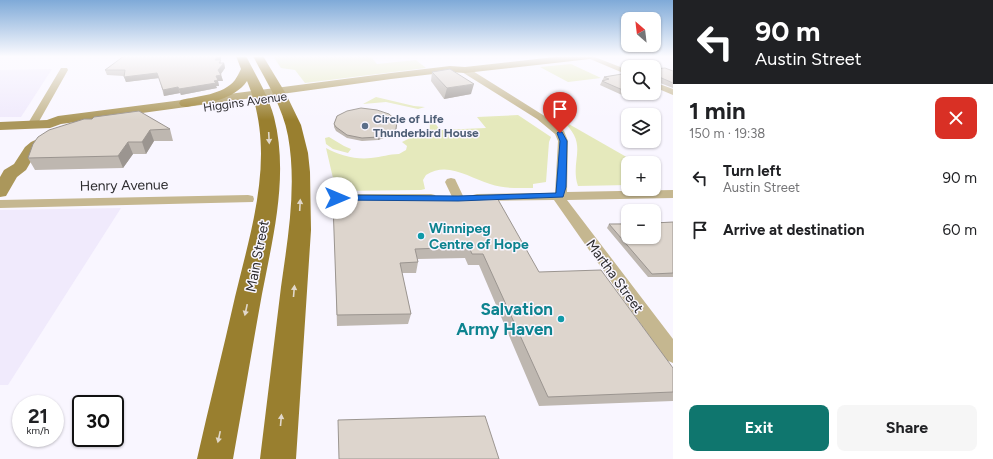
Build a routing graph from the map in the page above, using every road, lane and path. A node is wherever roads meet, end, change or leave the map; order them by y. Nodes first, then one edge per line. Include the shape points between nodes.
1 (60, 77) edge
2 (242, 77) edge
3 (254, 77) edge
4 (264, 77) edge
5 (391, 77) edge
6 (477, 77) edge
7 (661, 87) edge
8 (673, 92) edge
9 (269, 95) junction
10 (186, 103) junction
11 (99, 122) junction
12 (50, 124) junction
13 (32, 125) junction
14 (0, 126) edge
15 (10, 174) junction
16 (451, 182) dead end
17 (0, 192) edge
18 (673, 194) edge
19 (560, 196) junction
20 (322, 198) dead end
21 (458, 198) junction
22 (248, 199) dead end
23 (0, 204) edge
24 (673, 354) edge
25 (215, 459) edge
26 (278, 459) edge

1 - 13 street
2 - 10 main road via 232,89
3 - 9 main road, Main Street
4 - 9 main road, Main Street
5 - 9 main road, Higgins Avenue
6 - 19 street via 540,117 560,133 563,141
7 - 8 street
9 - 10 main road, Higgins Avenue
9 - 11 main road, Higgins Avenue
9 -> 25 main road, Main Street via 268,199
26 -> 9 main road, Main Street via 298,243 300,165 296,136 289,115
10 - 12 main road, Higgins Avenue via 58,120
11 - 12 main road, Higgins Avenue via 52,127
11 - 15 main road via 62,132 36,145 20,167
12 - 13 main road, Higgins Avenue
13 - 14 main road, Higgins Avenue
13 - 15 main road via 6,169
15 - 17 main road
16 - 21 street
18 - 19 street
19 - 21 street
19 - 24 street, Martha Street via 564,207
20 - 21 street
22 - 23 street, Henry Avenue

